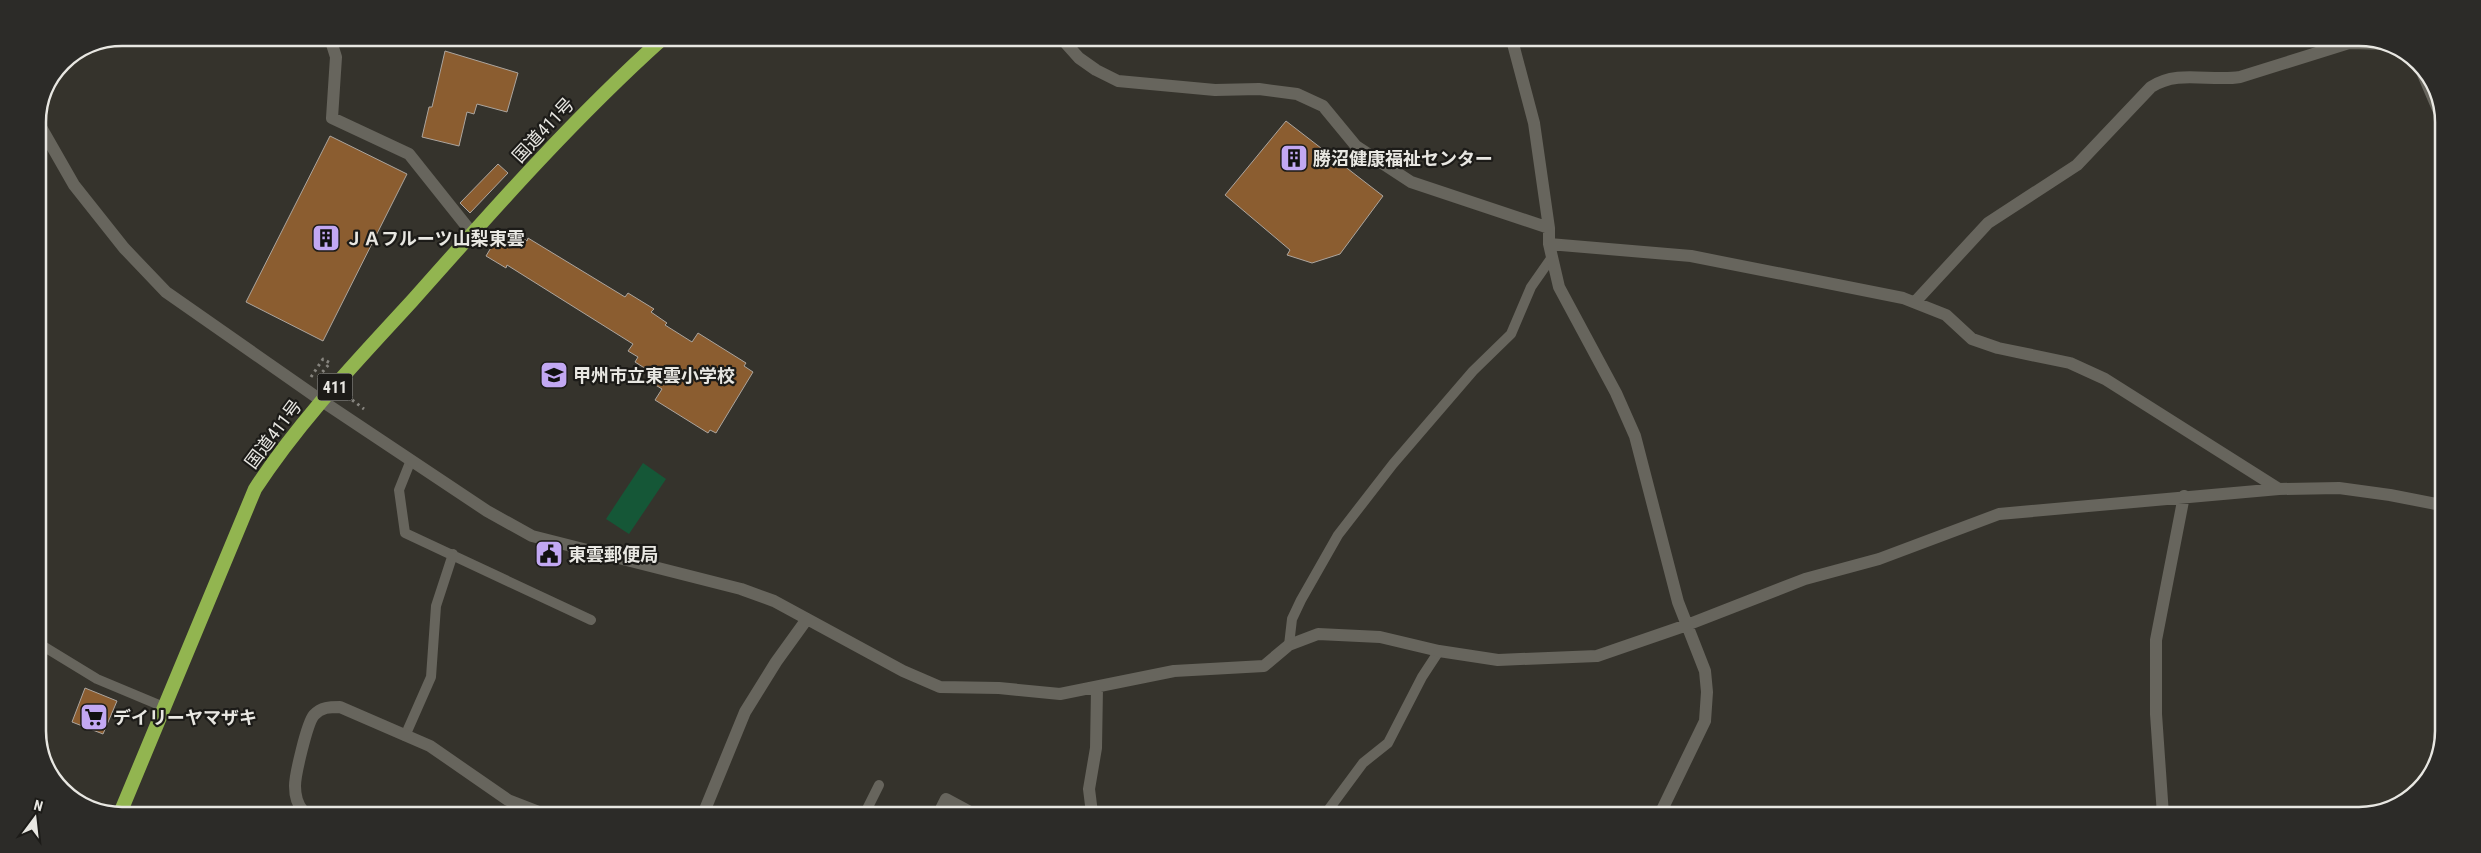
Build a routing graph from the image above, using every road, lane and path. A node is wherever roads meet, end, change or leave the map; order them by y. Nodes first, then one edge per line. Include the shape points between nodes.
1 (333, 46) edge
2 (653, 46) edge
3 (1068, 46) edge
4 (1514, 46) edge
5 (2339, 46) edge
6 (46, 136) edge
7 (1549, 228) junction
8 (472, 233) junction
9 (1549, 244) junction
10 (1552, 257) junction
11 (1915, 302) junction
12 (320, 375) dead end
13 (303, 388) junction
14 (322, 401) junction
15 (411, 460) junction
16 (2279, 489) junction
17 (2184, 496) junction
18 (2435, 504) edge
19 (453, 554) junction
20 (807, 618) junction
21 (591, 620) dead end
22 (1687, 625) junction
23 (1289, 645) junction
24 (46, 648) edge
25 (1439, 651) junction
26 (1097, 688) junction
27 (164, 707) junction
28 (405, 736) junction
29 (879, 785) dead end
30 (124, 807) edge
31 (300, 807) edge
32 (526, 807) edge
33 (706, 807) edge
34 (868, 807) edge
35 (942, 807) edge
36 (961, 807) edge
37 (1091, 807) edge
38 (1331, 807) edge
39 (1663, 807) edge
40 (2162, 807) edge

1 - 8 street via 336,57 332,118 409,154
2 - 8 highway, 国道411号 / 411 via 614,82
3 - 7 street via 1096,70 1118,81 1297,94 1323,106 1356,146 1411,182
4 - 7 street via 1534,123
5 - 11 street via 2231,79 2191,76 2160,81 2078,165 1988,223
6 - 13 street via 74,185 124,248 166,292
7 - 9 street
8 - 14 highway, 国道411号 / 411
9 - 10 street
9 - 11 street via 1691,256
10 - 22 street via 1559,287 1636,436 1678,602
10 - 23 lane via 1531,287 1511,334 1473,371 1338,535 1292,620
11 - 16 street via 1946,315 1972,339 1998,348 2070,363 2105,379
12 - 13 path via 330,363 323,359
13 - 14 street
14 - 15 street
14 - 27 highway, 国道411号 / 411 via 275,458 256,489
15 - 19 lane via 400,490 405,533
15 - 20 street via 486,511 532,536 741,589
16 - 17 street
16 - 18 street via 2339,488
17 - 22 street via 1999,514 1879,559 1806,579
17 - 40 street via 2156,640 2156,714
19 - 21 lane
19 - 28 lane via 436,606 431,677
20 - 26 street via 903,671 940,687 1060,694
20 - 33 street via 745,712
22 - 25 street via 1597,656 1498,660
22 - 39 street via 1705,671 1708,692 1705,720
23 - 25 street via 1318,634 1380,638
23 - 26 street via 1264,666 1174,672
24 - 27 lane via 97,679
25 - 38 lane via 1388,743 1363,763
26 - 37 street via 1096,748 1089,789
27 - 30 highway, 国道411号 / 411
28 - 31 street via 340,707 316,713 309,723 295,785
28 - 32 street via 430,746 508,800
29 - 34 lane
35 - 36 street via 946,799

